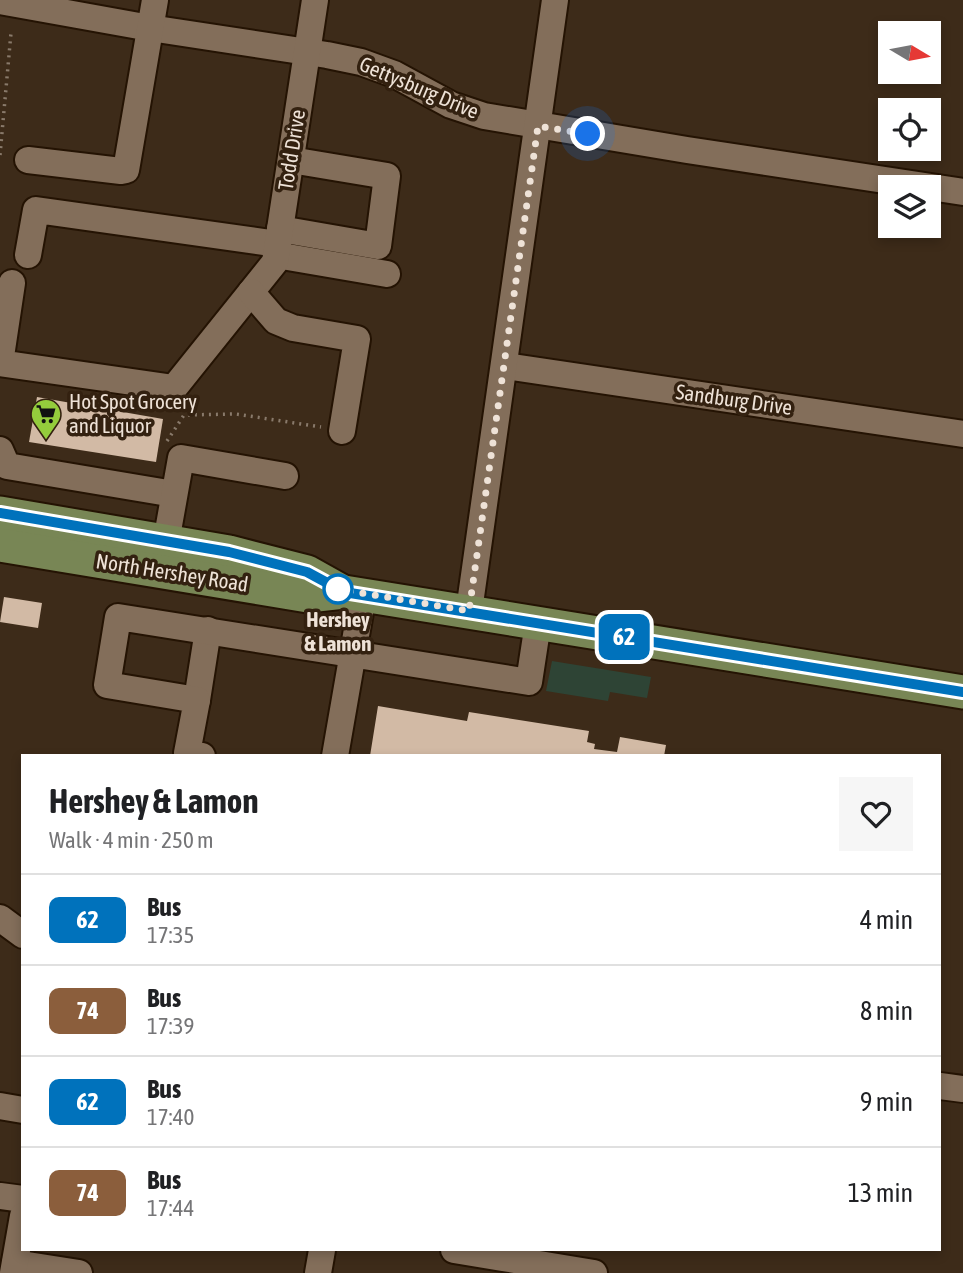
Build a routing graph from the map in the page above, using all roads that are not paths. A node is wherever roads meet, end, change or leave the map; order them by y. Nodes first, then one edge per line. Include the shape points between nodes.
1 (155, 0) edge
2 (315, 0) edge
3 (555, 0) edge
4 (0, 1) edge
5 (150, 28) junction
6 (308, 52) junction
7 (538, 126) junction
8 (28, 160) dead end
9 (291, 160) junction
10 (963, 192) edge
11 (278, 243) junction
12 (28, 255) dead end
13 (387, 274) dead end
14 (12, 283) dead end
15 (251, 292) junction
16 (505, 366) junction
17 (342, 431) road end
18 (963, 434) edge
19 (0, 450) edge
20 (285, 476) dead end
21 (174, 494) junction
22 (0, 513) edge
23 (0, 545) edge
24 (163, 556) junction
25 (353, 593) junction
26 (469, 611) junction
27 (538, 623) junction
28 (208, 630) junction
29 (353, 653) junction
30 (963, 692) edge
31 (197, 700) junction
32 (192, 754) edge
33 (335, 754) edge
34 (0, 918) edge
35 (21, 934) edge
36 (941, 1086) edge
37 (963, 1089) edge
38 (0, 1107) edge
39 (21, 1110) edge
40 (0, 1196) edge
41 (21, 1199) edge
42 (21, 1228) edge
43 (322, 1251) edge
44 (460, 1251) edge
45 (14, 1268) edge
46 (79, 1273) edge
47 (318, 1273) edge
48 (594, 1273) edge

1 - 5 street
2 - 6 street, Todd Drive
3 - 7 street
4 - 5 street, Gettysburg Drive
5 - 6 street, Gettysburg Drive
5 - 8 street via 126,170
6 - 7 street, Gettysburg Drive via 383,70 450,105
6 - 9 street, Todd Drive
7 - 10 street, Gettysburg Drive
7 - 16 street
9 - 11 street, Todd Drive
9 - 11 street via 387,176 378,246
11 - 12 street via 36,210
11 - 13 street
11 - 15 street, Todd Drive via 275,262
14 - 15 street, Todd Drive via 0,363 174,388
15 - 17 street via 276,321 356,340
16 - 18 street, Sandburg Drive
16 - 26 street
19 - 21 street via 7,466
20 - 21 street via 181,458
21 - 24 street
22 - 24 main road, North Hershey Road
23 - 24 main road, North Hershey Road
24 - 25 main road, North Hershey Road via 229,552 307,572
25 - 26 main road, North Hershey Road
25 - 29 street
26 - 27 main road, North Hershey Road
27 - 29 street via 530,681
27 - 30 main road, North Hershey Road
28 - 29 street
28 - 31 street
28 - 31 street via 118,617 107,685
29 - 33 street
31 - 32 street via 187,753
34 - 35 street
36 - 37 street
38 - 39 street
40 - 41 street
42 - 45 street
43 - 47 street
44 - 48 street
45 - 46 street

